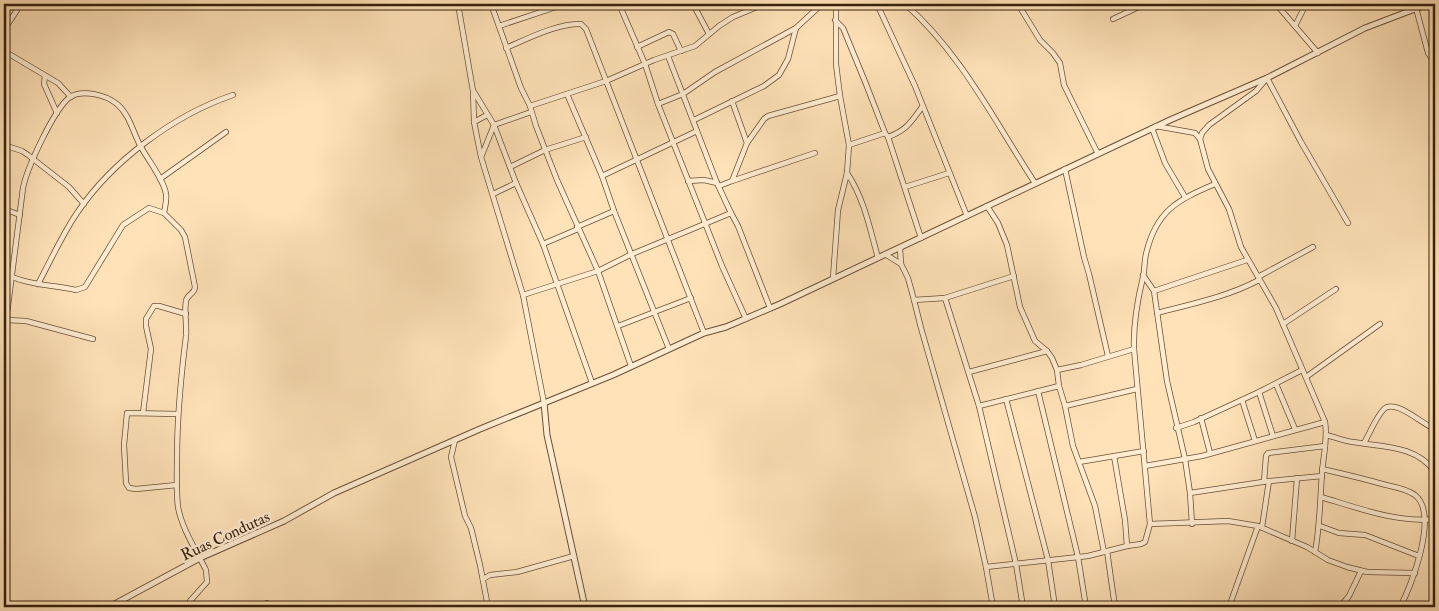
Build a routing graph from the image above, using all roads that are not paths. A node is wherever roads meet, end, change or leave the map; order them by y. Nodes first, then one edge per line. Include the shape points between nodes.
1 (21, 4) edge
2 (458, 4) edge
3 (491, 4) edge
4 (565, 4) edge
5 (619, 4) edge
6 (693, 4) edge
7 (764, 4) edge
8 (822, 4) edge
9 (836, 4) edge
10 (877, 4) edge
11 (905, 4) edge
12 (1018, 4) edge
13 (1145, 4) edge
14 (1276, 4) edge
15 (1306, 4) edge
16 (1428, 4) edge
17 (1416, 8) junction
18 (1113, 19) dead end
19 (836, 20) junction
20 (6, 23) edge
21 (499, 26) junction
22 (1294, 26) junction
23 (796, 28) junction
24 (4, 30) edge
25 (709, 34) junction
26 (638, 47) junction
27 (506, 48) junction
28 (4, 51) edge
29 (681, 51) junction
30 (1318, 53) junction
31 (668, 56) junction
32 (645, 64) junction
33 (1435, 64) edge
34 (45, 76) junction
35 (1267, 78) junction
36 (606, 81) junction
37 (473, 91) junction
38 (567, 94) junction
39 (683, 94) junction
40 (233, 95) dead end
41 (840, 96) junction
42 (70, 97) junction
43 (732, 100) junction
44 (658, 104) junction
45 (530, 106) junction
46 (922, 106) junction
47 (531, 112) junction
48 (57, 113) junction
49 (487, 115) junction
50 (694, 120) junction
51 (474, 122) junction
52 (494, 125) junction
53 (1154, 127) junction
54 (697, 131) junction
55 (226, 132) dead end
56 (886, 135) junction
57 (586, 137) junction
58 (1200, 139) junction
59 (673, 143) junction
60 (747, 143) junction
61 (4, 145) edge
62 (849, 145) junction
63 (141, 147) junction
64 (545, 150) junction
65 (815, 153) dead end
66 (1098, 154) junction
67 (481, 157) junction
68 (33, 159) junction
69 (636, 159) junction
70 (510, 167) junction
71 (1065, 169) junction
72 (848, 173) junction
73 (949, 173) junction
74 (602, 176) junction
75 (160, 179) junction
76 (688, 181) junction
77 (732, 181) junction
78 (516, 183) junction
79 (1035, 183) junction
80 (718, 184) junction
81 (1215, 184) junction
82 (904, 187) junction
83 (493, 194) junction
84 (1185, 197) junction
85 (84, 204) junction
86 (987, 206) junction
87 (4, 209) edge
88 (614, 211) junction
89 (164, 213) junction
90 (732, 213) junction
91 (20, 215) junction
92 (967, 216) junction
93 (706, 223) junction
94 (1348, 223) dead end
95 (577, 228) junction
96 (921, 238) junction
97 (668, 239) junction
98 (543, 244) junction
99 (1313, 247) dead end
100 (900, 248) junction
101 (632, 254) junction
102 (885, 254) junction
103 (878, 258) junction
104 (1247, 260) junction
105 (901, 264) junction
106 (598, 271) junction
107 (4, 273) edge
108 (1144, 275) junction
109 (1014, 276) junction
110 (11, 277) junction
111 (833, 278) junction
112 (1258, 279) junction
113 (38, 284) junction
114 (556, 285) junction
115 (1336, 288) dead end
116 (1154, 291) junction
117 (523, 295) junction
118 (691, 298) junction
119 (945, 298) junction
120 (914, 300) junction
121 (770, 308) junction
122 (654, 312) junction
123 (186, 314) junction
124 (1157, 314) junction
125 (6, 316) edge
126 (746, 319) junction
127 (1283, 324) junction
128 (1380, 324) dead end
129 (618, 326) junction
130 (704, 333) junction
131 (4, 337) edge
132 (92, 339) dead end
133 (669, 349) junction
134 (1134, 349) junction
135 (1048, 351) junction
136 (1108, 356) junction
137 (632, 366) junction
138 (1057, 370) junction
139 (1302, 370) junction
140 (969, 372) junction
141 (1306, 377) junction
142 (592, 383) junction
143 (1276, 384) junction
144 (1059, 386) junction
145 (1137, 389) junction
146 (1038, 391) junction
147 (1259, 392) junction
148 (1006, 399) junction
149 (1242, 400) junction
150 (544, 403) junction
151 (979, 406) junction
152 (1065, 406) junction
153 (143, 413) junction
154 (178, 414) junction
155 (1201, 418) junction
156 (1325, 422) junction
157 (1176, 428) junction
158 (1296, 429) junction
159 (1435, 430) edge
160 (1326, 435) junction
161 (1273, 436) junction
162 (455, 440) junction
163 (1254, 441) junction
164 (1364, 443) junction
165 (1325, 446) junction
166 (1144, 451) junction
167 (1210, 453) junction
168 (1114, 456) junction
169 (1185, 459) junction
170 (1079, 462) junction
171 (1145, 466) junction
172 (1322, 469) junction
173 (1435, 472) edge
174 (1322, 476) junction
175 (1297, 478) junction
176 (1267, 482) junction
177 (177, 486) junction
178 (1190, 493) junction
179 (1321, 497) junction
180 (1435, 519) edge
181 (1426, 521) junction
182 (1150, 524) junction
183 (1192, 524) junction
184 (1320, 526) junction
185 (1260, 527) junction
186 (1292, 540) junction
187 (1127, 546) junction
188 (1106, 551) junction
189 (1315, 552) junction
190 (574, 556) junction
191 (1419, 556) junction
192 (1078, 557) junction
193 (200, 558) junction
194 (1048, 560) junction
195 (1016, 564) junction
196 (986, 567) junction
197 (1361, 571) junction
198 (1415, 573) junction
199 (483, 579) junction
200 (267, 603) dead end
201 (115, 606) edge
202 (108, 607) edge
203 (189, 607) edge
204 (257, 607) edge
205 (488, 607) edge
206 (585, 607) edge
207 (993, 607) edge
208 (1023, 607) edge
209 (1055, 607) edge
210 (1086, 607) edge
211 (1114, 607) edge
212 (1229, 607) edge
213 (1340, 607) edge
214 (1400, 607) edge

1 - 20 street
2 - 37 street
3 - 21 street
4 - 21 street
5 - 26 street
6 - 25 street
7 - 25 street via 733,17
8 - 23 street
9 - 19 street
10 - 46 street
11 - 79 street via 928,25 967,76
12 - 66 street via 1062,68 1064,85
13 - 18 street
14 - 22 street
15 - 22 street
16 - 17 street, Ruas Condutas
17 - 30 street, Ruas Condutas via 1365,28
17 - 33 street via 1428,54
19 - 41 street
19 - 56 street via 843,28
20 - 24 street
21 - 27 street
22 - 30 street
23 - 39 street via 715,72
23 - 43 street via 788,59 779,75 764,86
25 - 29 street via 695,46
26 - 29 street via 669,32
26 - 32 street
27 - 36 street via 544,32 581,24 586,29
27 - 45 street
28 - 34 street
29 - 31 street
30 - 35 street, Ruas Condutas
31 - 32 street
31 - 39 street
32 - 36 street
32 - 44 street
34 - 42 street via 58,83
34 - 48 street via 44,84
35 - 53 street, Ruas Condutas
35 - 58 street via 1256,91 1209,125
35 - 94 street
36 - 38 street
36 - 69 street
37 - 49 street
37 - 51 street
38 - 45 street
38 - 57 street
39 - 44 street
39 - 50 street
40 - 63 street via 212,102
41 - 60 street via 768,116
41 - 62 street
42 - 48 street
42 - 63 street via 90,93 116,103 124,112
43 - 50 street
43 - 60 street
44 - 59 street
45 - 47 street
46 - 56 street via 907,127 898,134
46 - 73 street
47 - 52 street
47 - 64 street
48 - 68 street
49 - 51 street
49 - 52 street
50 - 54 street
51 - 67 street
52 - 67 street
52 - 70 street
53 - 58 street via 1195,133
53 - 66 street, Ruas Condutas
53 - 84 street via 1165,163
54 - 59 street
54 - 80 street
55 - 75 street
56 - 62 street
56 - 82 street
57 - 64 street
57 - 74 street
58 - 81 street
59 - 69 street
59 - 76 street
60 - 77 street
61 - 68 street
62 - 72 street
63 - 75 street
63 - 85 street via 106,177
64 - 70 street
64 - 95 street
65 - 77 street
66 - 71 street, Ruas Condutas
67 - 83 street
68 - 85 street via 69,187
68 - 91 street via 26,176
69 - 74 street
69 - 97 street
70 - 78 street
71 - 79 street, Ruas Condutas
71 - 136 street
72 - 103 street via 864,208
72 - 111 street via 838,210
73 - 82 street
73 - 92 street
74 - 88 street
75 - 89 street via 166,192
76 - 80 street via 704,180
76 - 93 street
77 - 80 street
78 - 83 street
78 - 98 street
79 - 86 street, Ruas Condutas
80 - 90 street
81 - 84 street
81 - 104 street via 1229,209
82 - 96 street
83 - 117 street
84 - 108 street via 1157,224 1146,254
85 - 113 street
86 - 92 street, Ruas Condutas
86 - 109 street via 1005,239
87 - 91 street
88 - 95 street
88 - 101 street
89 - 113 street via 149,208 126,222 85,287 76,290
89 - 123 street via 185,237 196,290 185,302
90 - 93 street
90 - 121 street
91 - 110 street
92 - 96 street, Ruas Condutas
93 - 97 street
93 - 126 street
95 - 98 street
95 - 106 street
96 - 100 street, Ruas Condutas
97 - 101 street
97 - 118 street
98 - 114 street
99 - 112 street
100 - 102 street, Ruas Condutas
100 - 105 street
101 - 106 street
101 - 122 street
102 - 103 street, Ruas Condutas
102 - 105 street
103 - 111 street, Ruas Condutas
104 - 112 street
104 - 116 street
105 - 120 street
106 - 114 street
106 - 129 street
107 - 110 street
108 - 116 street
108 - 134 street via 1135,309
109 - 119 street
109 - 135 street via 1019,304 1035,341
110 - 113 street
110 - 125 street
111 - 121 street, Ruas Condutas
112 - 124 street via 1246,287
112 - 127 street
114 - 117 street
114 - 142 street
115 - 127 street
116 - 124 street
117 - 150 street
118 - 122 street
118 - 130 street
119 - 120 street
119 - 140 street
120 - 196 street
121 - 126 street, Ruas Condutas
122 - 129 street
122 - 133 street
123 - 153 street via 154,306 146,319 151,349
123 - 154 street
124 - 157 street
125 - 131 street
125 - 132 street
126 - 130 street, Ruas Condutas
127 - 139 street
128 - 141 street
129 - 137 street
130 - 133 street, Ruas Condutas
133 - 137 street, Ruas Condutas
134 - 136 street
134 - 145 street
135 - 138 street
135 - 140 street
136 - 138 street
137 - 142 street, Ruas Condutas
138 - 144 street
139 - 141 street
139 - 143 street
140 - 151 street
141 - 156 street
142 - 150 street, Ruas Condutas
143 - 147 street
143 - 158 street
144 - 146 street
144 - 152 street
145 - 152 street
145 - 166 street
146 - 148 street
146 - 192 street
147 - 149 street
147 - 161 street
148 - 151 street
148 - 194 street
149 - 155 street
149 - 163 street
150 - 162 street, Ruas Condutas
150 - 190 street via 547,435
151 - 195 street
152 - 170 street
153 - 154 street
153 - 177 street via 130,412 126,415 126,483 136,489
154 - 177 street
155 - 157 street
155 - 167 street
156 - 158 street
156 - 160 street
157 - 169 street
158 - 161 street
159 - 164 street via 1398,407 1389,406 1383,410
160 - 164 street
160 - 165 street
161 - 163 street
162 - 193 street, Ruas Condutas via 334,493 284,521
162 - 199 street via 451,458
163 - 167 street
164 - 173 street via 1417,455
165 - 172 street
165 - 176 street via 1268,453
166 - 168 street
166 - 171 street
167 - 169 street
168 - 170 street
168 - 187 street
169 - 171 street
169 - 178 street
170 - 188 street via 1095,506
171 - 182 street
172 - 174 street
172 - 181 street via 1410,492 1420,502
174 - 175 street
174 - 179 street
175 - 176 street
175 - 186 street
176 - 178 street
176 - 185 street
177 - 193 street via 182,522
178 - 183 street
179 - 181 street via 1404,519
179 - 184 street
180 - 181 street
181 - 191 street
182 - 183 street
182 - 187 street via 1145,542
183 - 185 street via 1228,521
184 - 189 street
184 - 191 street via 1339,533 1365,534
185 - 186 street
185 - 212 street
186 - 189 street
187 - 188 street
188 - 192 street
188 - 211 street
189 - 197 street via 1335,563
190 - 199 street
190 - 206 street
191 - 198 street
192 - 194 street
192 - 210 street
193 - 201 street, Ruas Condutas
193 - 203 street via 207,582 190,601
194 - 195 street
194 - 209 street
195 - 196 street
195 - 208 street
196 - 207 street
197 - 198 street
197 - 213 street
198 - 214 street
199 - 205 street
200 - 204 street
201 - 202 street, Ruas Condutas

